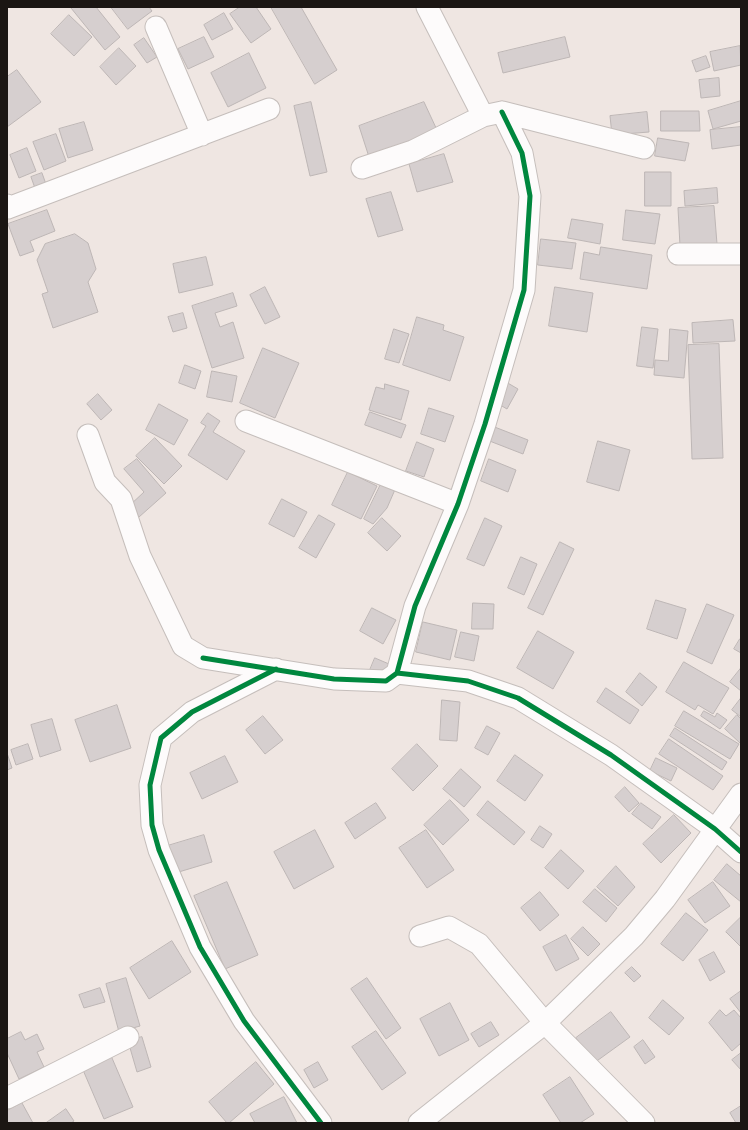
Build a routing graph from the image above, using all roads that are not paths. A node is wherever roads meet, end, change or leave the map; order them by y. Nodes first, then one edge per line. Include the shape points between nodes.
1 (427, 7) edge
2 (156, 27) dead end
3 (269, 109) dead end
4 (493, 114) junction
5 (202, 135) junction
6 (644, 148) dead end
7 (362, 168) dead end
8 (7, 205) edge
9 (678, 254) dead end
10 (741, 254) edge
11 (246, 421) dead end
12 (88, 435) dead end
13 (458, 504) junction
14 (276, 669) junction
15 (397, 673) junction
16 (741, 794) edge
17 (715, 829) junction
18 (741, 852) edge
19 (420, 936) dead end
20 (545, 1023) junction
21 (128, 1037) dead end
22 (7, 1098) edge
23 (321, 1123) edge
24 (419, 1123) edge
25 (644, 1123) edge

1 - 4 street
2 - 5 street
3 - 5 street
4 - 6 street
4 - 7 street via 412,151
4 - 13 street via 522,152 530,196 524,290 485,424
5 - 8 street via 8,208
9 - 10 street
11 - 13 street
12 - 14 street via 105,482 121,499 140,556 183,646 203,658
13 - 15 street via 415,606
14 - 15 street via 334,679 386,681
14 - 23 street via 192,712 161,738 150,785 152,825 159,850 200,947 244,1021
15 - 17 street via 468,681 518,698 611,755
16 - 17 street
17 - 18 street
17 - 20 street via 665,899 634,936
19 - 20 street via 449,927 479,944
20 - 24 street
20 - 25 street
21 - 22 street

